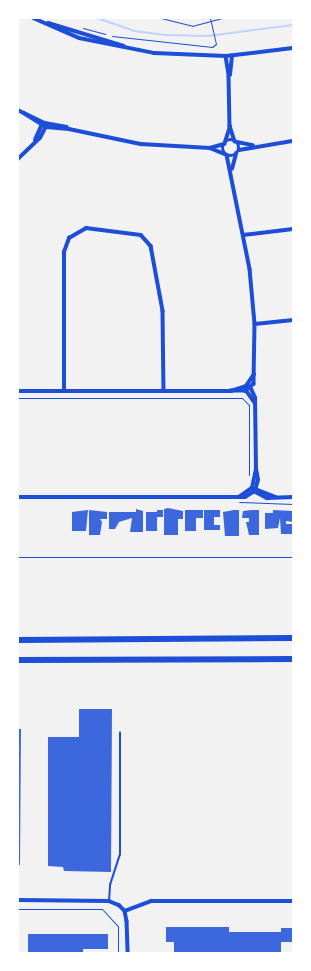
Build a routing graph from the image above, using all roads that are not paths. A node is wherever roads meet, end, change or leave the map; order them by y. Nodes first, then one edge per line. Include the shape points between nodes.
1 (35, 19) edge
2 (293, 48) edge
3 (137, 50) junction
4 (226, 56) junction
5 (232, 56) junction
6 (229, 76) junction
7 (18, 110) edge
8 (24, 113) junction
9 (41, 125) junction
10 (45, 125) junction
11 (230, 126) junction
12 (35, 141) junction
13 (236, 141) junction
14 (293, 141) edge
15 (224, 143) junction
16 (253, 145) junction
17 (210, 148) junction
18 (239, 150) junction
19 (226, 154) junction
20 (236, 154) junction
21 (18, 160) edge
22 (231, 170) junction
23 (293, 229) edge
24 (243, 235) junction
25 (293, 320) edge
26 (255, 324) junction
27 (254, 374) junction
28 (246, 386) junction
29 (251, 388) junction
30 (18, 391) edge
31 (64, 391) junction
32 (164, 391) junction
33 (231, 391) junction
34 (246, 391) junction
35 (256, 403) junction
36 (256, 469) junction
37 (252, 488) junction
38 (255, 490) junction
39 (18, 497) edge
40 (239, 497) junction
41 (293, 497) edge
42 (293, 638) edge
43 (18, 640) edge
44 (293, 659) edge
45 (18, 660) edge
46 (120, 733) dead end
47 (18, 900) edge
48 (108, 901) junction
49 (293, 901) edge
50 (125, 911) junction
51 (128, 953) edge

1 - 3 street
1 - 3 street via 79,38
2 - 5 street
3 - 4 street via 190,56
4 - 5 street
4 - 6 street
5 - 6 street
6 - 11 street
7 - 8 street
8 - 9 street
8 - 10 street
9 - 10 street
9 - 12 street
10 - 12 street
10 - 17 street via 62,125 69,129 141,144
11 - 13 street
11 - 15 street
12 - 21 street
13 - 15 street
13 - 16 street
13 - 18 street
14 - 16 street
15 - 17 street
15 - 19 street
16 - 18 street
17 - 19 street
18 - 20 street
19 - 20 street
19 - 22 street
20 - 22 street
22 - 24 street
23 - 24 street
24 - 26 street via 251,275
25 - 26 street
26 - 27 street
27 - 28 street
27 - 29 street via 254,384
28 - 29 street
28 - 33 street
28 - 34 street
29 - 34 street
29 - 35 street
30 - 31 street
31 - 32 street
31 - 32 street via 64,252 69,238 86,228 141,235 151,246 163,311
32 - 33 street
33 - 34 street
34 - 35 street
35 - 36 street
36 - 37 street
36 - 38 street
37 - 38 street
37 - 40 street
38 - 40 street via 248,496
38 - 41 street via 277,497
39 - 40 street
42 - 43 highway
44 - 45 highway
46 - 48 lane via 120,855 110,885
47 - 48 street
48 - 50 street via 119,905
49 - 50 street via 151,901
50 - 51 street

